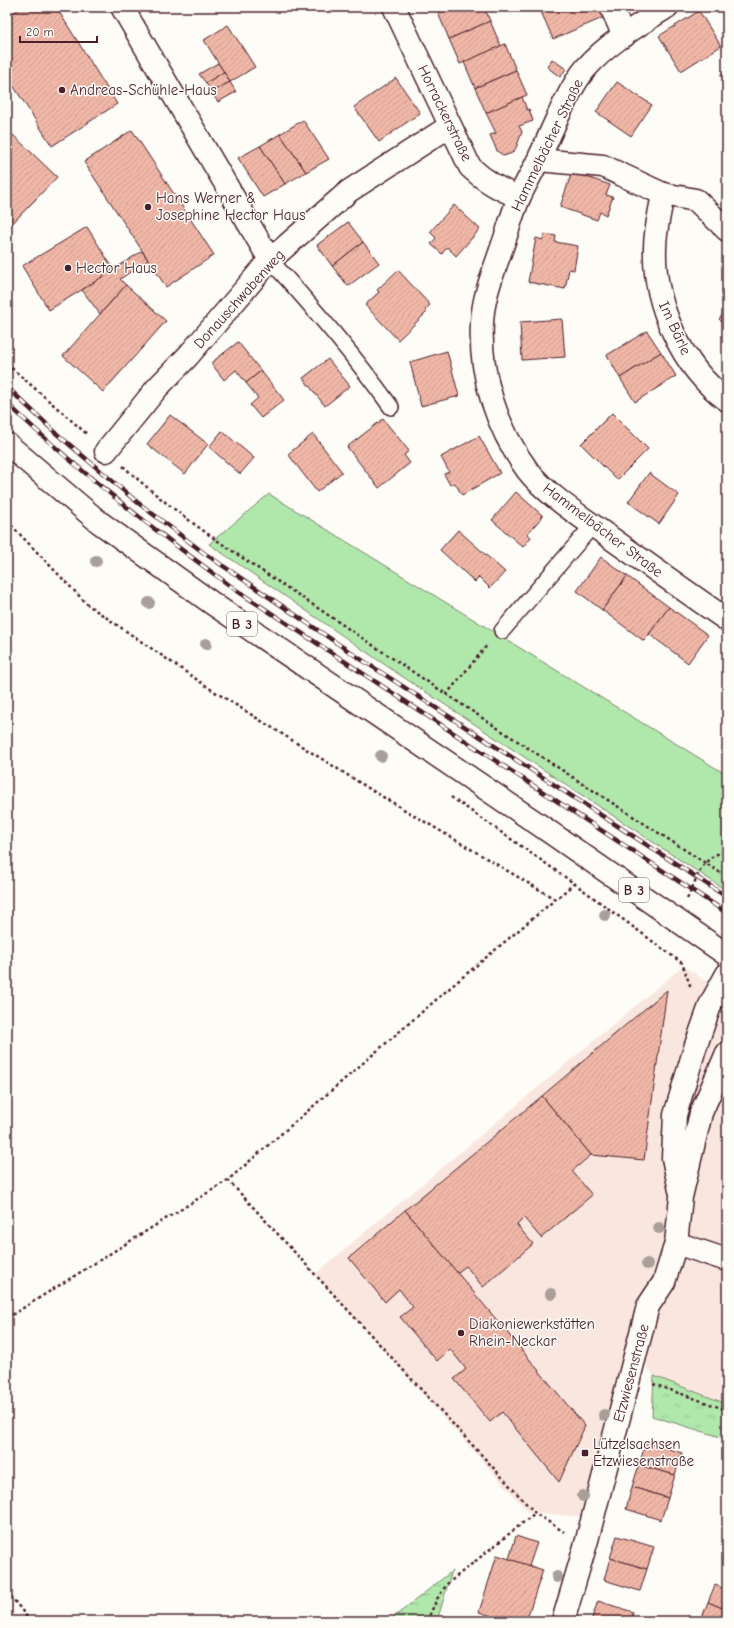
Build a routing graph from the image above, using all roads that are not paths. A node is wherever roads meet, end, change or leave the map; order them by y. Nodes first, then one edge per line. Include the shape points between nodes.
1 (122, 7) edge
2 (394, 7) edge
3 (611, 7) edge
4 (668, 7) edge
5 (624, 36) junction
6 (450, 126) junction
7 (538, 160) junction
8 (663, 194) junction
9 (519, 197) junction
10 (727, 230) edge
11 (270, 260) junction
12 (727, 400) edge
13 (391, 407) dead end
14 (7, 444) edge
15 (106, 451) road end
16 (593, 525) junction
17 (727, 620) edge
18 (502, 631) road end
19 (727, 955) edge
20 (727, 974) edge
21 (727, 1053) edge
22 (727, 1080) edge
23 (700, 1113) junction
24 (682, 1197) junction
25 (676, 1243) junction
26 (727, 1260) edge
27 (563, 1621) edge

1 - 11 street
2 - 6 street, Horrackerstraße
3 - 5 street
4 - 5 street, Hammelbächer Straße
5 - 7 street, Hammelbächer Straße via 599,55 581,75
6 - 9 street, Horrackerstraße via 470,167 497,188
6 - 11 street, Donauschwabenweg via 349,191
7 - 8 street via 603,166
7 - 9 street, Hammelbächer Straße
8 - 10 street via 696,200
8 - 12 street, Im Bärle via 655,248 656,278 664,310 683,350 703,380
9 - 16 street, Hammelbächer Straße via 487,291 482,322 488,387 502,428 530,472 554,496
11 - 13 lane via 306,298
11 - 15 street, Donauschwabenweg via 188,356 157,388
14 - 19 street, B 3 via 99,522 190,588
16 - 17 street, Hammelbächer Straße
16 - 18 lane
20 - 24 street, Etzwiesenstraße via 711,1003 675,1115 673,1158
21 - 23 street, Etzwiesenstraße
22 - 23 lane
23 - 24 street, Etzwiesenstraße
24 - 25 street, Etzwiesenstraße
25 - 26 street
25 - 27 street, Etzwiesenstraße via 664,1282 648,1306 587,1540

